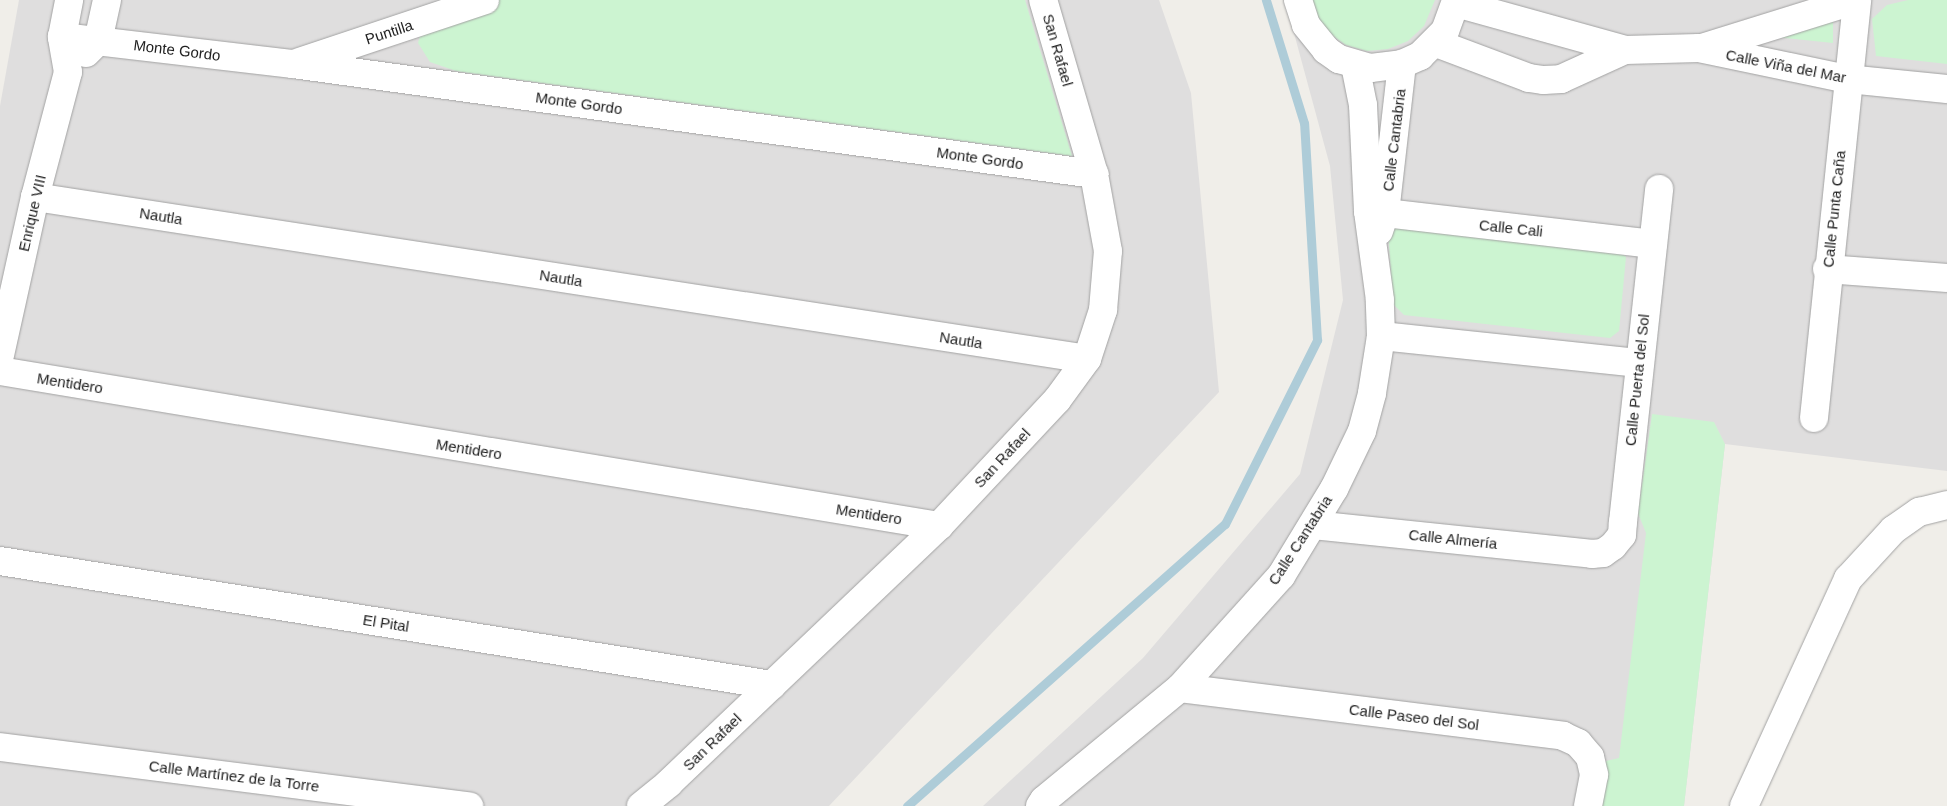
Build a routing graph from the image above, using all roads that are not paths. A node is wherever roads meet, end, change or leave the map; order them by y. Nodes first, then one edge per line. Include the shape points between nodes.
1 (69, 0) edge
2 (107, 0) edge
3 (485, 0) edge
4 (1043, 0) edge
5 (1298, 0) edge
6 (1856, 0) edge
7 (1456, 2) edge
8 (62, 36) junction
9 (98, 41) junction
10 (1436, 43) junction
11 (1699, 48) junction
12 (1625, 50) junction
13 (294, 64) junction
14 (1402, 64) junction
15 (1355, 65) junction
16 (68, 72) junction
17 (1848, 78) junction
18 (1947, 88) edge
19 (1094, 174) junction
20 (1659, 188) dead end
21 (35, 197) junction
22 (1376, 212) junction
23 (1653, 244) junction
24 (1828, 269) junction
25 (1947, 278) edge
26 (1380, 336) junction
27 (0, 355) edge
28 (1087, 359) junction
29 (1638, 363) junction
30 (0, 372) edge
31 (1814, 418) dead end
32 (1947, 505) edge
33 (1313, 525) junction
34 (939, 526) junction
35 (1592, 554) joint
36 (0, 561) edge
37 (772, 685) junction
38 (1180, 688) junction
39 (0, 747) edge
40 (469, 806) edge
41 (640, 806) edge
42 (1040, 806) edge
43 (1588, 806) edge
44 (1744, 806) edge

1 - 8 street
2 - 9 street
3 - 13 street, Puntilla
4 - 19 street, San Rafael
5 - 15 street via 1306,25 1315,39 1339,59
6 - 11 street
6 - 17 street, Calle Punta Caña
7 - 10 street via 1445,31
7 - 12 street, Calle Viña del Mar
8 - 9 street, Monte Gordo
8 - 16 street, Enrique VIII
9 - 13 street, Monte Gordo
9 - 16 street, Enrique VIII
10 - 12 street, Calle Viña del Mar via 1528,78 1544,80 1561,79
10 - 14 street
11 - 12 street, Calle Viña del Mar
11 - 17 street, Calle Viña del Mar
13 - 19 street, Monte Gordo
14 - 15 street via 1387,68
14 - 22 street, Calle Cantabria
15 - 22 street, Calle Cantabria
16 - 21 street, Enrique VIII
17 - 18 street, Calle Viña del Mar
17 - 24 street, Calle Punta Caña
19 - 28 street, San Rafael via 1108,251 1103,310
20 - 23 street, Calle Puerta del Sol
21 - 27 street, Enrique VIII
21 - 28 street, Nautla
22 - 23 street, Calle Cali
22 - 26 street, Calle Cantabria via 1374,244
23 - 29 street, Calle Puerta del Sol
24 - 25 street
24 - 31 street, Calle Punta Caña
26 - 29 street
26 - 33 street, Calle Cantabria via 1372,393 1362,431
28 - 34 street, San Rafael via 1056,400
29 - 35 street, Calle Puerta del Sol via 1622,535 1603,553
30 - 34 street, Mentidero
32 - 44 street via 1919,512 1893,530 1848,579
33 - 35 street, Calle Almería
33 - 38 street, Calle Cantabria via 1280,576
34 - 37 street, San Rafael
36 - 37 street, El Pital
37 - 41 street, San Rafael via 669,783
38 - 42 street, Calle Cantabria
38 - 43 street, Calle Paseo del Sol via 1563,736 1578,743 1590,757 1594,775
39 - 40 street, Calle Martínez de la Torre

